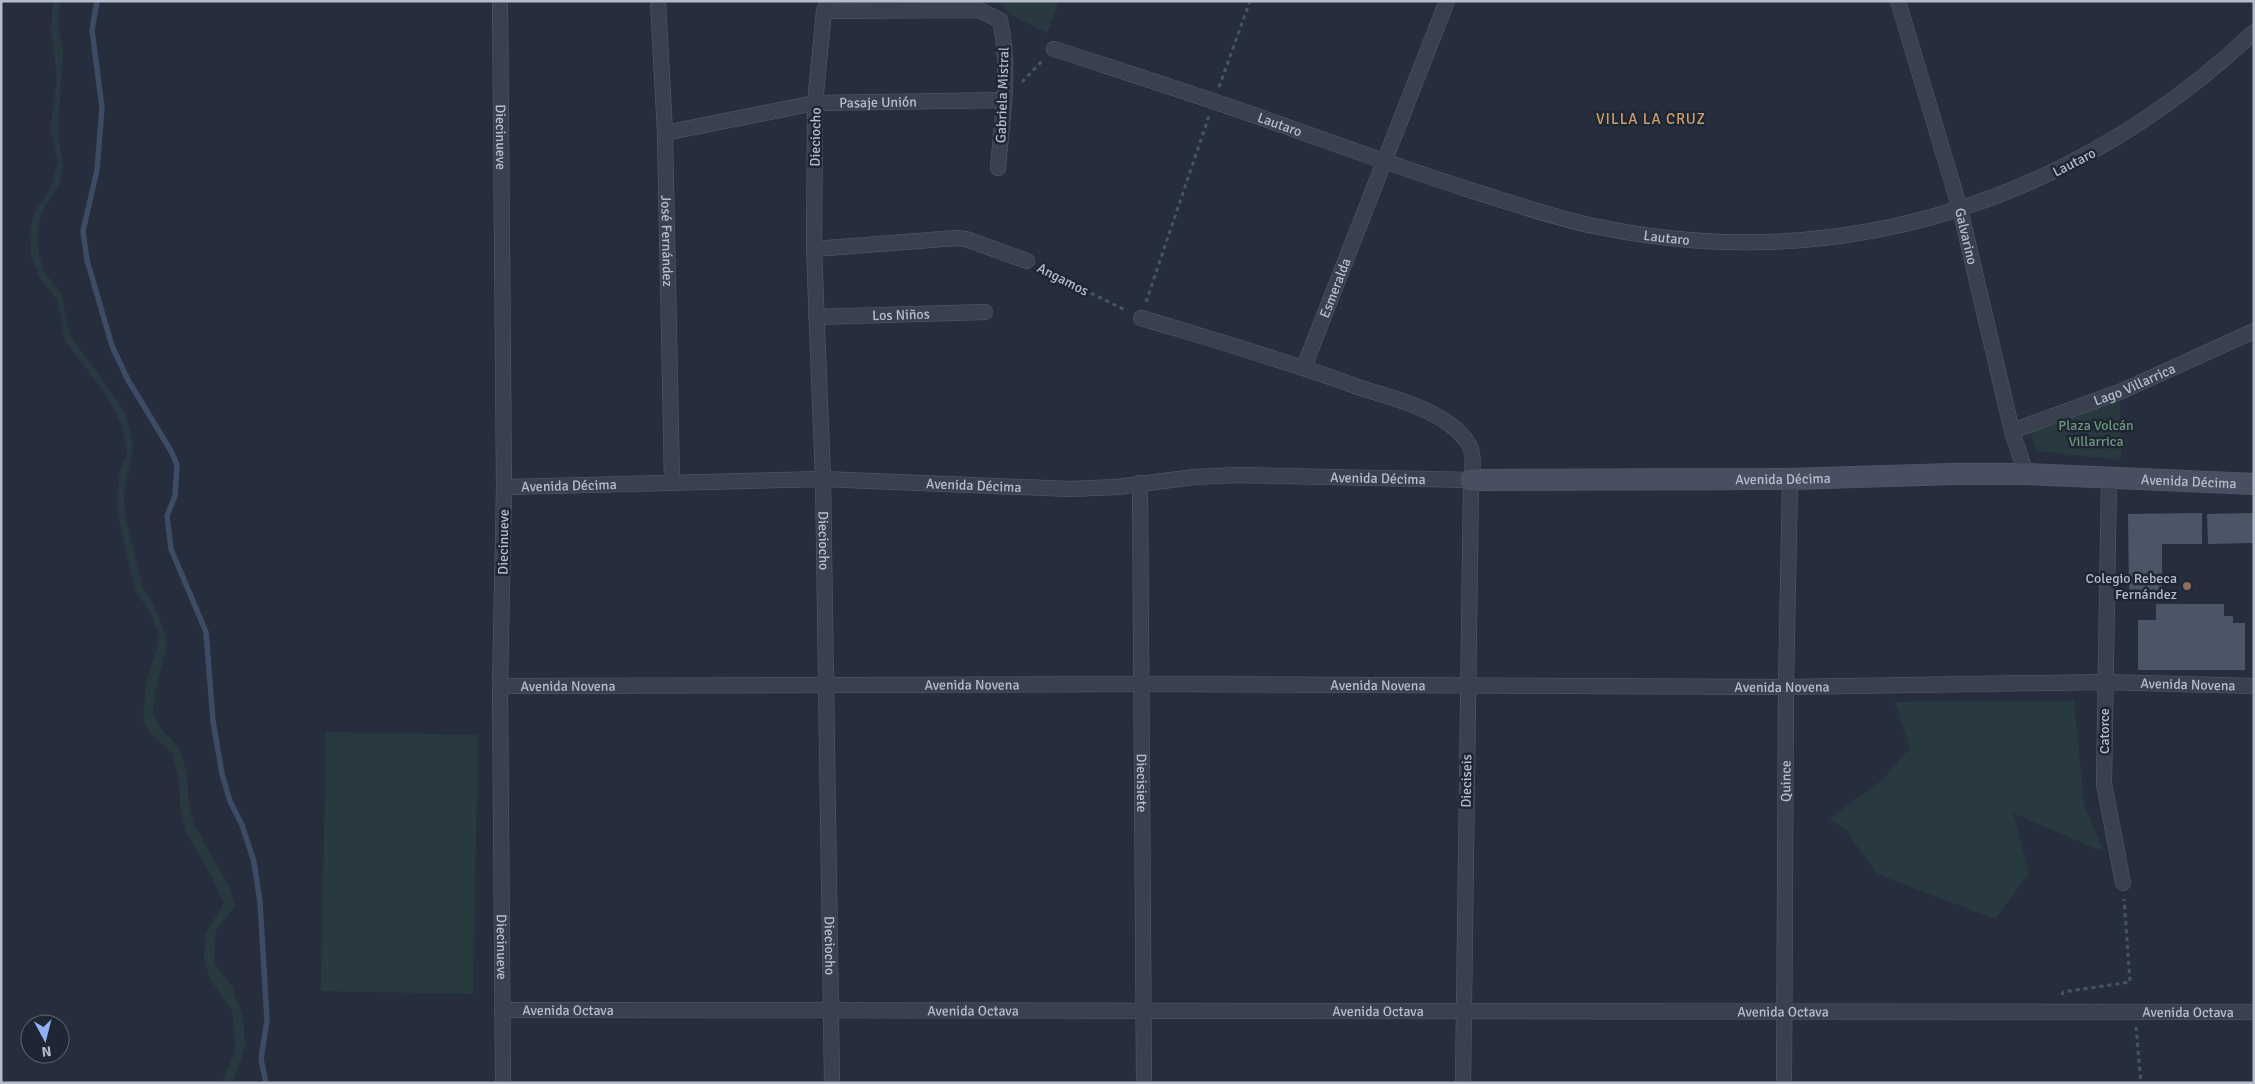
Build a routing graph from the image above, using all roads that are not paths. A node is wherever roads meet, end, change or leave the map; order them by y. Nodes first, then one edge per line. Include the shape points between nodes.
1 (500, 1) edge
2 (658, 1) edge
3 (1447, 1) edge
4 (1898, 1) edge
5 (826, 6) edge
6 (2254, 32) edge
7 (1054, 49) road end
8 (1004, 100) junction
9 (816, 103) junction
10 (665, 133) junction
11 (1385, 163) junction
12 (998, 168) dead end
13 (1960, 209) junction
14 (814, 248) junction
15 (1027, 261) road end
16 (985, 312) dead end
17 (816, 317) junction
18 (1141, 318) road end
19 (2254, 331) edge
20 (1304, 368) junction
21 (2012, 431) junction
22 (2026, 474) junction
23 (2109, 478) junction
24 (823, 479) junction
25 (1790, 479) junction
26 (1471, 480) junction
27 (672, 482) junction
28 (1140, 483) junction
29 (2254, 484) edge
30 (504, 487) junction
31 (2104, 682) junction
32 (825, 684) junction
33 (1142, 684) junction
34 (500, 686) junction
35 (1467, 686) junction
36 (2254, 686) edge
37 (1786, 687) junction
38 (2123, 883) road end
39 (502, 1010) junction
40 (832, 1010) junction
41 (1142, 1011) junction
42 (1463, 1011) junction
43 (1784, 1011) junction
44 (2254, 1012) edge
45 (503, 1083) edge
46 (832, 1083) edge
47 (1144, 1083) edge
48 (1463, 1083) edge
49 (1784, 1083) edge

1 - 30 street, Diecinueve
2 - 10 street, José Fernández
3 - 11 street, Esmeralda
4 - 13 street, Galvarino
5 - 8 street, Gabriela Mistral via 979,10 1000,20 1005,44
5 - 9 street, Dieciocho
6 - 13 street, Lautaro via 2192,87 2120,136 2043,177
7 - 11 street, Lautaro via 1214,101
8 - 9 street, Pasaje Unión
8 - 12 street, Gabriela Mistral
9 - 10 street, Pasaje Unión
9 - 14 street, Dieciocho
10 - 27 street, José Fernández
11 - 13 street, Lautaro via 1549,215 1621,231 1686,240 1750,242 1824,237 1879,229
11 - 20 street, Esmeralda
13 - 21 street, Galvarino
14 - 15 street, Angamos via 956,238
14 - 17 street, Dieciocho
16 - 17 street, Los Niños
17 - 24 street, Dieciocho
18 - 20 street
19 - 21 street, Lago Villarrica via 2122,391
20 - 26 street via 1416,407 1449,423 1468,441 1474,460
21 - 22 street, Galvarino
22 - 23 street, Avenida Décima
22 - 25 street, Avenida Décima
23 - 29 street, Avenida Décima
23 - 31 street, Catorce
24 - 27 street, Avenida Décima
24 - 28 street, Avenida Décima via 1070,489
24 - 32 street, Dieciocho
25 - 26 street, Avenida Décima
25 - 37 street, Quince
26 - 28 street, Avenida Décima via 1237,475
26 - 35 street, Dieciseis
27 - 30 street, Avenida Décima
28 - 33 street, Diecisiete
30 - 34 street, Diecinueve
31 - 36 street, Avenida Novena
31 - 37 street, Avenida Novena
31 - 38 street, Catorce via 2104,784
32 - 33 street, Avenida Novena
32 - 34 street, Avenida Novena
32 - 40 street, Dieciocho
33 - 35 street, Avenida Novena
33 - 41 street, Diecisiete
34 - 39 street, Diecinueve
35 - 37 street, Avenida Novena
35 - 42 street, Dieciseis
37 - 43 street, Quince
39 - 40 street, Avenida Octava
39 - 45 street, Diecinueve
40 - 41 street, Avenida Octava
40 - 46 street, Dieciocho
41 - 42 street, Avenida Octava
41 - 47 street, Diecisiete
42 - 43 street, Avenida Octava
42 - 48 street, Dieciseis
43 - 44 street, Avenida Octava
43 - 49 street, Quince

